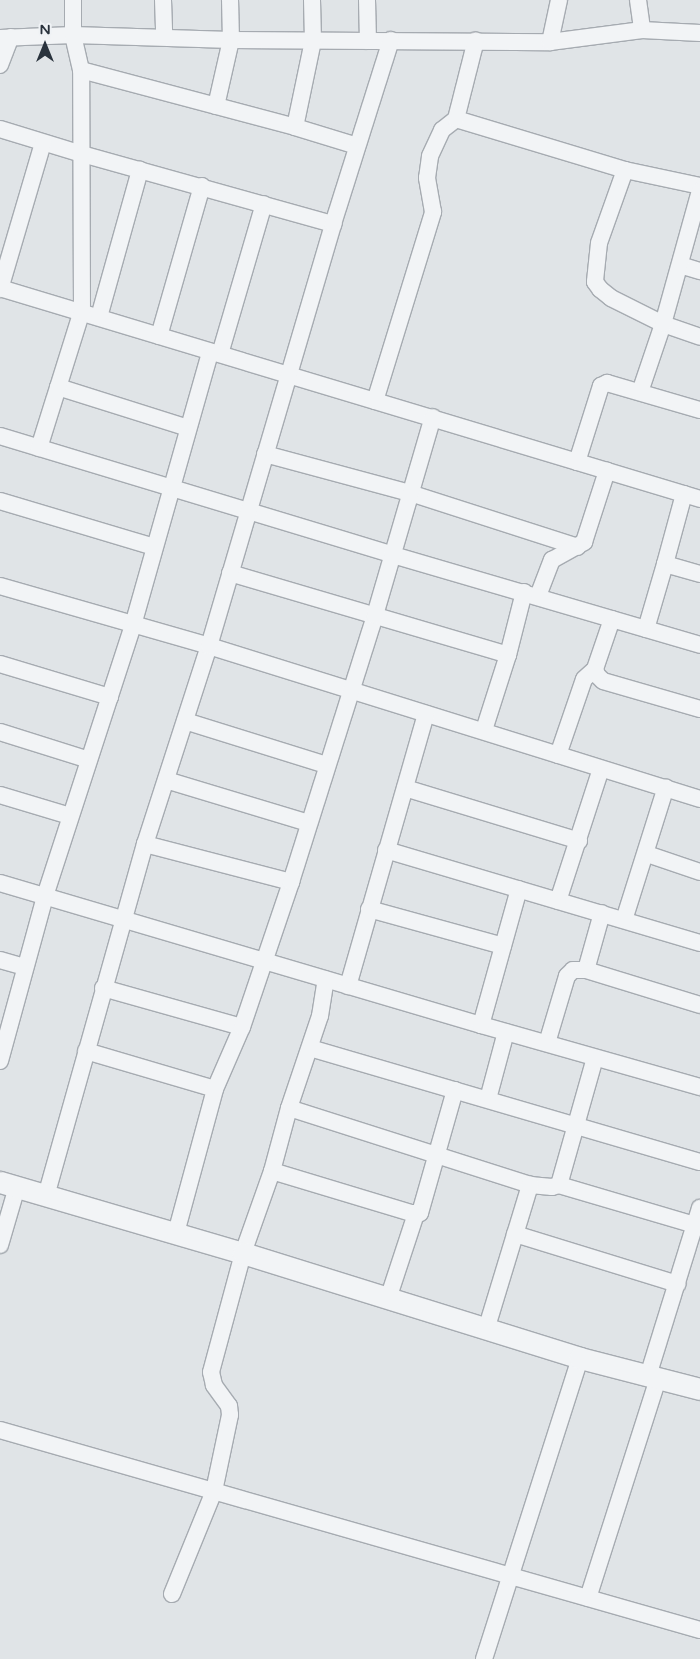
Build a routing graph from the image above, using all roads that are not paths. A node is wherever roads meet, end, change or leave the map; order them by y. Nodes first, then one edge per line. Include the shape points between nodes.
1 (73, 0) edge
2 (163, 0) edge
3 (230, 0) edge
4 (312, 0) edge
5 (366, 0) edge
6 (560, 0) edge
7 (638, 0) edge
8 (642, 30) junction
9 (700, 33) edge
10 (73, 35) junction
11 (164, 37) junction
12 (5, 38) edge
13 (231, 40) junction
14 (391, 40) junction
15 (476, 40) junction
16 (313, 41) junction
17 (368, 41) junction
18 (550, 42) junction
19 (0, 65) edge
20 (81, 70) junction
21 (216, 106) junction
22 (456, 119) junction
23 (296, 127) junction
24 (0, 129) edge
25 (43, 143) junction
26 (357, 146) junction
27 (82, 154) junction
28 (140, 170) junction
29 (625, 170) junction
30 (202, 186) junction
31 (700, 186) edge
32 (700, 191) edge
33 (264, 204) junction
34 (333, 224) junction
35 (680, 265) junction
36 (700, 271) edge
37 (0, 288) edge
38 (82, 311) junction
39 (99, 317) junction
40 (663, 324) junction
41 (159, 336) junction
42 (700, 337) edge
43 (215, 353) junction
44 (290, 374) junction
45 (58, 387) junction
46 (640, 392) junction
47 (375, 400) junction
48 (700, 410) edge
49 (433, 417) junction
50 (188, 428) junction
51 (0, 436) edge
52 (39, 448) junction
53 (265, 454) junction
54 (577, 462) junction
55 (606, 470) junction
56 (172, 487) junction
57 (410, 493) junction
58 (684, 494) junction
59 (700, 499) edge
60 (0, 501) edge
61 (249, 510) junction
62 (154, 547) junction
63 (578, 547) junction
64 (392, 555) junction
65 (665, 564) junction
66 (230, 573) junction
67 (700, 574) edge
68 (0, 586) edge
69 (531, 594) junction
70 (375, 615) junction
71 (612, 619) junction
72 (133, 625) junction
73 (646, 629) junction
74 (700, 645) edge
75 (209, 646) junction
76 (508, 655) junction
77 (0, 664) edge
78 (595, 669) junction
79 (351, 690) junction
80 (110, 697) junction
81 (700, 709) edge
82 (426, 714) junction
83 (185, 721) junction
84 (484, 730) junction
85 (0, 732) edge
86 (558, 755) junction
87 (89, 760) junction
88 (326, 766) junction
89 (601, 769) junction
90 (166, 780) junction
91 (666, 787) junction
92 (405, 788) junction
93 (0, 795) edge
94 (700, 799) edge
95 (70, 816) junction
96 (308, 823) junction
97 (579, 842) junction
98 (145, 844) junction
99 (386, 850) junction
100 (647, 854) junction
101 (700, 872) edge
102 (291, 882) junction
103 (0, 883) edge
104 (518, 889) junction
105 (45, 896) junction
106 (558, 901) junction
107 (369, 909) junction
108 (602, 913) junction
109 (124, 919) junction
110 (624, 920) junction
111 (700, 943) edge
112 (503, 946) junction
113 (0, 960) edge
114 (265, 960) junction
115 (25, 967) junction
116 (586, 970) junction
117 (326, 978) junction
118 (348, 986) junction
119 (103, 988) junction
120 (700, 1005) edge
121 (480, 1025) junction
122 (242, 1027) junction
123 (4, 1028) edge
124 (506, 1032) junction
125 (547, 1044) junction
126 (310, 1048) junction
127 (86, 1051) junction
128 (595, 1058) junction
129 (0, 1061) edge
130 (700, 1087) edge
131 (216, 1089) junction
132 (455, 1090) junction
133 (488, 1099) junction
134 (289, 1108) junction
135 (576, 1124) junction
136 (435, 1154) junction
137 (700, 1162) edge
138 (272, 1171) junction
139 (8, 1185) edge
140 (530, 1185) junction
141 (560, 1185) junction
142 (46, 1196) junction
143 (700, 1208) edge
144 (416, 1214) junction
145 (695, 1225) junction
146 (176, 1233) junction
147 (515, 1234) junction
148 (0, 1245) edge
149 (243, 1253) junction
150 (678, 1284) junction
151 (388, 1299) junction
152 (486, 1330) junction
153 (580, 1358) junction
154 (653, 1377) junction
155 (700, 1390) edge
156 (0, 1430) edge
157 (214, 1491) junction
158 (510, 1576) junction
159 (172, 1594) dead end
160 (588, 1598) junction
161 (700, 1630) edge
162 (484, 1659) edge

1 - 10 street
2 - 11 street
3 - 13 street
4 - 16 street
5 - 17 street
6 - 18 street
7 - 8 street
8 - 9 street
8 - 18 street
10 - 11 street
10 - 12 street
10 - 20 street
11 - 13 street
12 - 19 street
13 - 16 street
13 - 21 street
14 - 15 street
14 - 17 street
14 - 26 street
15 - 18 street
15 - 22 street
16 - 17 street
16 - 23 street
20 - 21 street
20 - 27 street
21 - 23 street
22 - 29 street
22 - 47 street via 442,130 430,156 427,178 433,212
23 - 26 street
24 - 25 street
25 - 27 street
25 - 37 street
26 - 34 street
27 - 28 street
27 - 38 street
28 - 30 street
28 - 39 street
29 - 31 street
29 - 40 street via 599,243 596,282 611,298
30 - 33 street
30 - 41 street
32 - 35 street
33 - 34 street
33 - 43 street
34 - 44 street
35 - 36 street
35 - 40 street
37 - 38 street
38 - 39 street
38 - 45 street
39 - 41 street
40 - 42 street
40 - 46 street
41 - 43 street
43 - 44 street
43 - 50 street
44 - 47 street
44 - 53 street
45 - 50 street
45 - 52 street
46 - 48 street
46 - 54 street via 610,382 600,386
47 - 49 street
49 - 54 street
49 - 57 street
50 - 56 street
51 - 52 street
52 - 56 street
53 - 57 street
53 - 61 street
54 - 55 street
55 - 58 street
55 - 63 street via 584,542
56 - 61 street
56 - 62 street
57 - 63 street
57 - 64 street
58 - 59 street
58 - 65 street
60 - 62 street
61 - 64 street
61 - 66 street
62 - 72 street
63 - 69 street via 552,560
64 - 69 street
64 - 70 street
65 - 67 street
65 - 73 street
66 - 70 street
66 - 75 street
68 - 72 street
69 - 71 street
69 - 76 street
70 - 76 street
70 - 79 street
71 - 73 street
71 - 78 street
72 - 75 street
72 - 80 street
73 - 74 street
75 - 79 street
75 - 83 street
76 - 84 street
77 - 80 street
78 - 81 street via 603,681
78 - 86 street via 584,678
79 - 82 street
79 - 88 street
80 - 87 street
82 - 84 street
82 - 92 street
83 - 88 street
83 - 90 street
84 - 86 street
85 - 87 street
86 - 89 street
87 - 95 street
88 - 96 street
89 - 91 street
89 - 97 street
90 - 96 street
90 - 98 street
91 - 94 street
91 - 100 street
92 - 97 street
92 - 99 street
93 - 95 street
95 - 105 street
96 - 102 street
97 - 106 street
98 - 102 street
98 - 109 street
99 - 104 street
99 - 107 street
100 - 101 street
100 - 110 street
102 - 114 street
103 - 105 street
104 - 106 street
104 - 112 street
105 - 109 street
105 - 115 street
106 - 108 street
107 - 112 street
107 - 118 street
108 - 110 street
108 - 116 street
109 - 114 street
109 - 119 street
110 - 111 street
112 - 121 street
113 - 115 street
114 - 117 street
114 - 122 street
115 - 123 street
116 - 120 street
116 - 125 street via 573,970 567,976
117 - 118 street
117 - 126 street via 320,1016
118 - 121 street
119 - 122 street
119 - 127 street
121 - 124 street
122 - 131 street
123 - 129 street
124 - 125 street
124 - 133 street
125 - 128 street
126 - 132 street
126 - 134 street
127 - 131 street
127 - 142 street
128 - 130 street
128 - 135 street
131 - 146 street
132 - 133 street
132 - 136 street
133 - 135 street
134 - 136 street
134 - 138 street
135 - 137 street
135 - 141 street
136 - 140 street
136 - 144 street via 423,1210
138 - 144 street
138 - 149 street
139 - 142 street
139 - 148 street
140 - 141 street
140 - 147 street
141 - 145 street
142 - 146 street
143 - 145 street
144 - 151 street
145 - 150 street
146 - 149 street
147 - 150 street
147 - 152 street
149 - 151 street
149 - 157 street via 211,1372 214,1385 229,1406 230,1415
150 - 154 street
151 - 152 street
152 - 153 street
153 - 154 street
153 - 158 street
154 - 155 street
154 - 160 street
156 - 157 street
157 - 158 street
157 - 159 street
158 - 160 street
158 - 162 street
160 - 161 street

